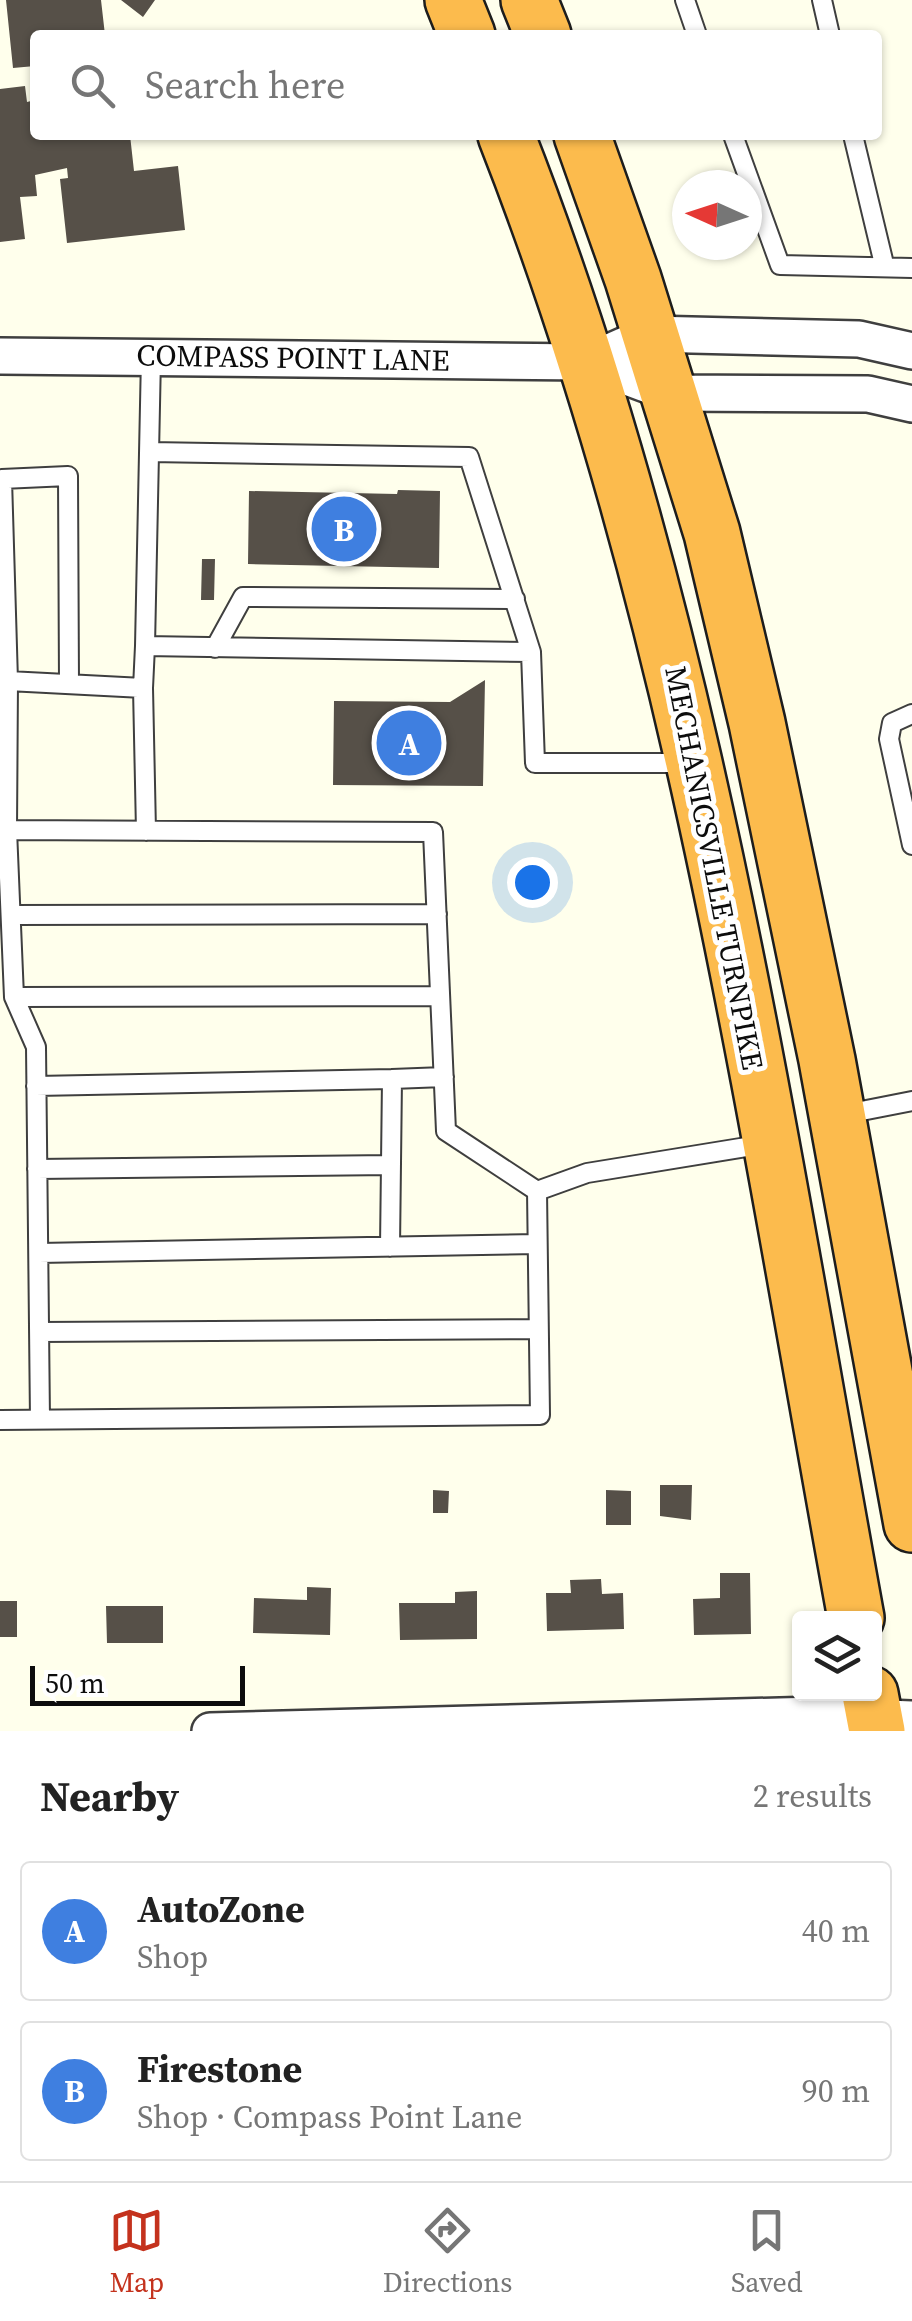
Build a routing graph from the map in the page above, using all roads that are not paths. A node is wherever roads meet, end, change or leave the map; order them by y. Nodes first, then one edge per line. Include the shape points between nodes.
1 (453, 0) edge
2 (529, 0) edge
3 (685, 0) edge
4 (822, 0) edge
5 (465, 30) edge
6 (541, 30) edge
7 (695, 30) edge
8 (829, 30) edge
9 (508, 140) edge
10 (584, 140) edge
11 (735, 140) edge
12 (855, 140) edge
13 (884, 264) junction
14 (912, 268) edge
15 (650, 334) junction
16 (912, 351) edge
17 (0, 356) edge
18 (151, 357) junction
19 (587, 362) junction
20 (670, 393) junction
21 (912, 404) edge
22 (150, 452) junction
23 (515, 599) junction
24 (145, 646) junction
25 (215, 648) junction
26 (530, 652) junction
27 (4, 681) edge
28 (69, 684) junction
29 (144, 688) junction
30 (912, 714) edge
31 (696, 764) junction
32 (4, 783) edge
33 (8, 830) junction
34 (146, 831) junction
35 (912, 844) edge
36 (437, 914) junction
37 (11, 916) junction
38 (440, 996) junction
39 (14, 997) junction
40 (444, 1077) junction
41 (392, 1079) junction
42 (36, 1086) junction
43 (912, 1101) edge
44 (836, 1116) junction
45 (769, 1143) junction
46 (391, 1165) junction
47 (37, 1169) junction
48 (536, 1191) junction
49 (537, 1244) junction
50 (390, 1246) junction
51 (39, 1253) junction
52 (538, 1329) junction
53 (39, 1332) junction
54 (0, 1420) edge
55 (40, 1420) junction
56 (912, 1524) edge
57 (855, 1611) edge
58 (883, 1715) edge
59 (210, 1731) edge

1 - 5 highway
2 - 6 highway
3 - 7 lane
4 - 8 lane
9 - 19 highway, MECHANICSVILLE TURNPIKE
10 - 15 highway
11 - 13 lane via 780,265
12 - 13 lane
13 - 14 lane
15 - 16 street, COMPASS POINT LANE via 859,339
15 - 19 street, COMPASS POINT LANE
15 - 20 highway
17 - 18 street, COMPASS POINT LANE
18 - 19 street, COMPASS POINT LANE
18 - 22 lane
19 - 20 street, COMPASS POINT LANE
19 - 31 highway, MECHANICSVILLE TURNPIKE
20 - 21 street, COMPASS POINT LANE via 868,394
20 - 44 highway via 712,533 757,724
22 - 23 lane via 469,457
22 - 24 lane
23 - 25 lane via 243,597
23 - 26 lane
24 - 25 lane
24 - 29 lane
25 - 26 lane
26 - 31 lane via 535,763
27 - 28 lane
27 - 28 lane via 2,479 68,476
27 - 32 lane
28 - 29 lane
29 - 34 lane
30 - 35 lane via 892,723 889,739
31 - 45 highway, MECHANICSVILLE TURNPIKE
32 - 33 lane
33 - 34 lane
33 - 37 lane
34 - 36 lane via 434,832
36 - 37 lane
36 - 38 lane
37 - 39 lane
38 - 39 lane
38 - 40 lane
39 - 42 lane via 36,1047
40 - 41 lane
40 - 48 lane via 446,1131
41 - 42 lane
41 - 46 lane
42 - 47 lane
43 - 44 lane
44 - 56 highway
45 - 48 lane via 586,1173
45 - 57 highway, MECHANICSVILLE TURNPIKE
46 - 47 lane
46 - 50 lane
47 - 51 lane
48 - 49 lane
49 - 50 lane
49 - 52 lane
50 - 51 lane
51 - 53 lane
52 - 53 lane
52 - 55 lane via 540,1415
53 - 55 lane
54 - 55 lane
58 - 59 street

